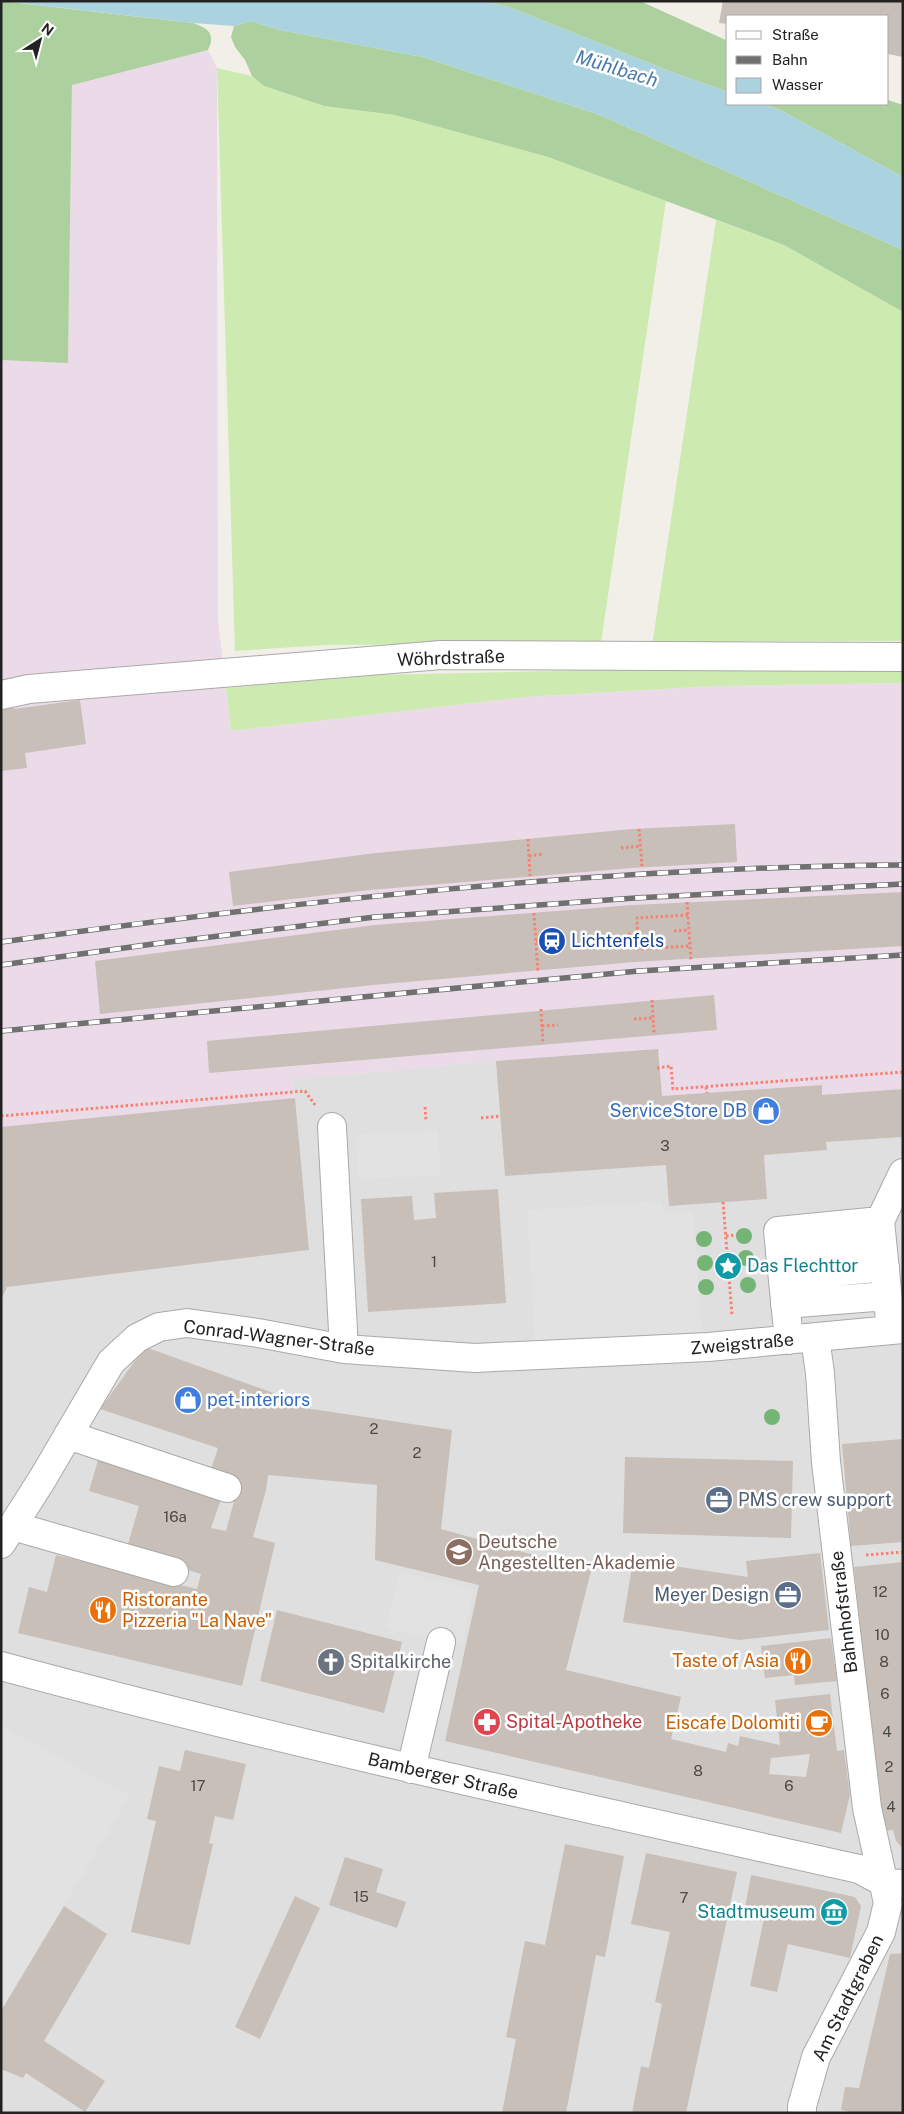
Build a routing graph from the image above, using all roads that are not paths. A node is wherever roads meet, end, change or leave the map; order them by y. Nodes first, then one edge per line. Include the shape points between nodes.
1 (903, 657) edge
2 (1, 695) edge
3 (332, 1127) road end
4 (903, 1173) edge
5 (882, 1244) junction
6 (781, 1265) junction
7 (887, 1296) junction
8 (785, 1304) junction
9 (897, 1330) edge
10 (802, 1339) junction
11 (344, 1349) junction
12 (582, 1353) joint
13 (68, 1434) junction
14 (227, 1488) dead end
15 (7, 1535) edge
16 (174, 1572) dead end
17 (441, 1642) dead end
18 (1, 1666) edge
19 (411, 1769) junction
20 (894, 1884) edge
21 (802, 2113) edge

1 - 2 street, Wöhrdstraße via 441,655 29,689
3 - 11 street
4 - 5 street
5 - 6 street
5 - 6 street, Bahnhofstraße via 778,1231
5 - 7 street
6 - 8 street, Bahnhofstraße
7 - 8 street
7 - 9 street
8 - 10 street, Bahnhofstraße
9 - 10 street, Zweigstraße
10 - 12 street, Zweigstraße
10 - 20 street, Bahnhofstraße via 820,1373 826,1462 867,1808
11 - 12 street, Conrad-Wagner-Straße via 475,1358
11 - 13 street, Conrad-Wagner-Straße via 187,1323 159,1327 137,1338 111,1362
13 - 14 street
13 - 15 street, Conrad-Wagner-Straße
15 - 16 street
17 - 19 street
18 - 19 street, Bamberger Straße via 137,1703
19 - 20 street, Bamberger Straße via 859,1869
20 - 21 street, Am Stadtgraben via 881,1932 816,2057

